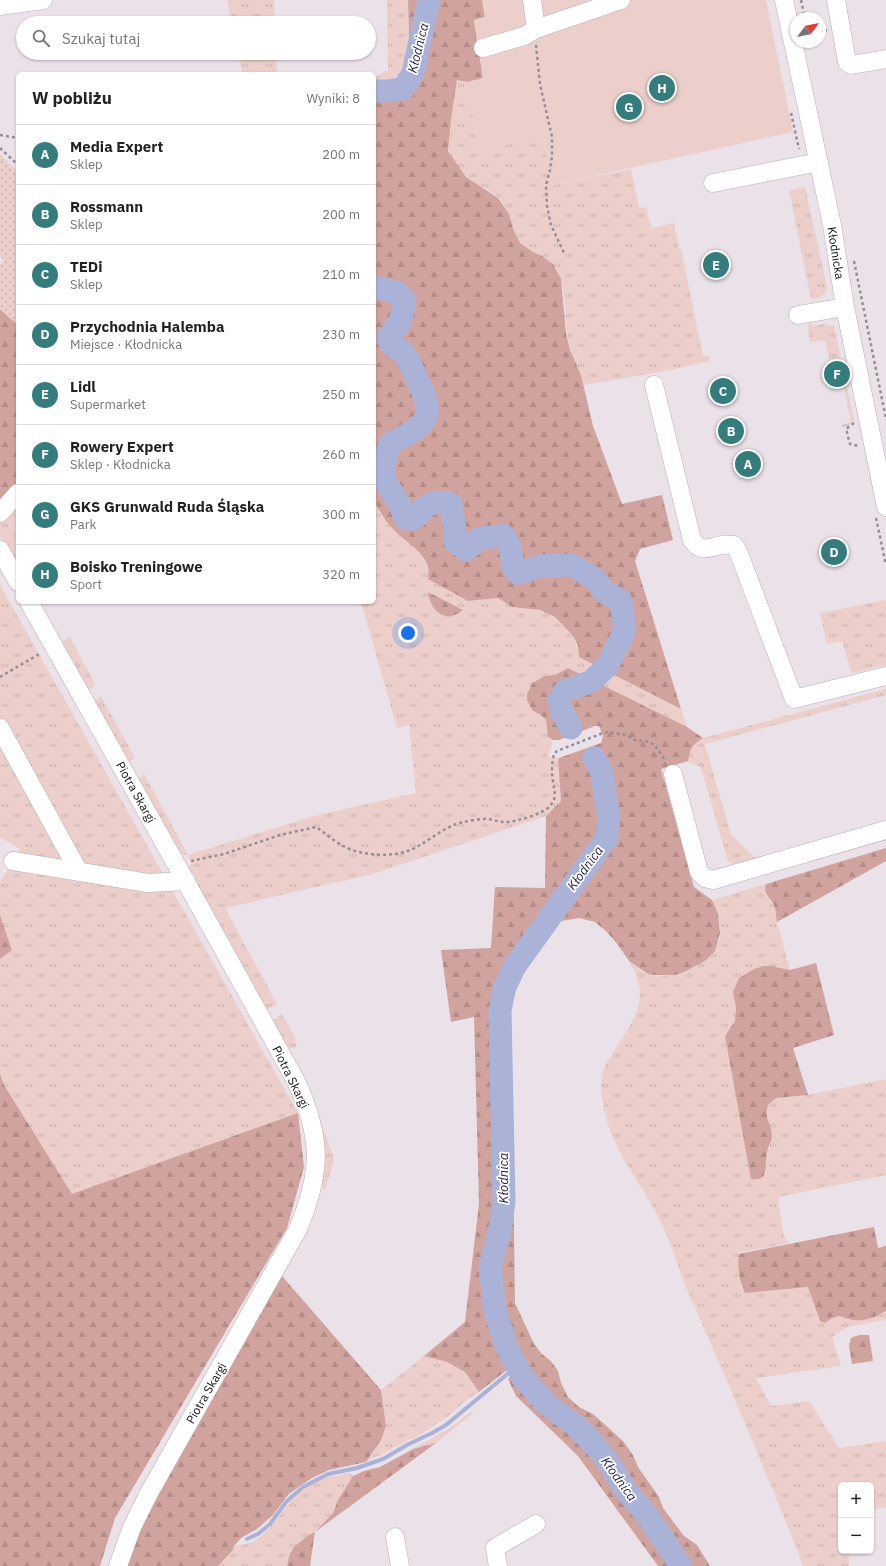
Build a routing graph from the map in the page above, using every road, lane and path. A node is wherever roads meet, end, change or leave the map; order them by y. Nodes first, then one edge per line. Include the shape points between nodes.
1 (43, 0) edge
2 (532, 0) edge
3 (621, 0) edge
4 (784, 0) edge
5 (802, 0) edge
6 (836, 0) edge
7 (0, 6) edge
8 (804, 12) edge
9 (536, 29) junction
10 (484, 48) dead end
11 (885, 64) edge
12 (0, 135) edge
13 (16, 138) edge
14 (0, 148) edge
15 (819, 162) junction
16 (16, 163) edge
17 (713, 183) dead end
18 (564, 252) dead end
19 (845, 307) junction
20 (798, 315) dead end
21 (654, 385) dead end
22 (16, 495) edge
23 (886, 507) edge
24 (0, 514) edge
25 (0, 550) edge
26 (16, 578) edge
27 (30, 604) edge
28 (54, 646) junction
29 (886, 676) edge
30 (0, 677) edge
31 (0, 728) edge
32 (673, 774) joint
33 (886, 830) edge
34 (13, 861) dead end
35 (176, 864) junction
36 (79, 872) junction
37 (186, 881) junction
38 (536, 1524) dead end
39 (395, 1537) dead end
40 (118, 1566) edge
41 (400, 1566) edge
42 (498, 1566) edge

1 - 7 street
2 - 9 street
3 - 9 street
4 - 15 street, Kłodnicka
5 - 8 path
6 - 11 street via 847,62 851,65
9 - 10 street via 524,36
9 - 18 path via 540,84 552,137 552,156 546,185 547,206 551,225
12 - 13 path
14 - 16 path
15 - 17 street
15 - 19 street, Kłodnicka
19 - 20 street
19 - 23 street, Kłodnicka
21 - 29 street via 692,540 697,548 726,544 734,545 738,551 794,699
22 - 24 street
25 - 26 street
27 - 28 street, Piotra Skargi
28 - 30 path
28 - 35 street, Piotra Skargi
31 - 36 street
32 - 33 street via 699,872 705,878 713,880
32 - 35 path via 659,750 650,742 635,740 626,734 608,732 554,754 552,776 556,790 554,800 543,812 508,822 485,818 460,823 412,850 394,854 366,853 344,846 316,827 280,834 224,854
34 - 36 street
35 - 37 street, Piotra Skargi
36 - 37 street via 148,883
37 - 40 street, Piotra Skargi via 296,1081 314,1134 315,1176 298,1230 143,1504
38 - 42 street via 495,1548
39 - 41 street

